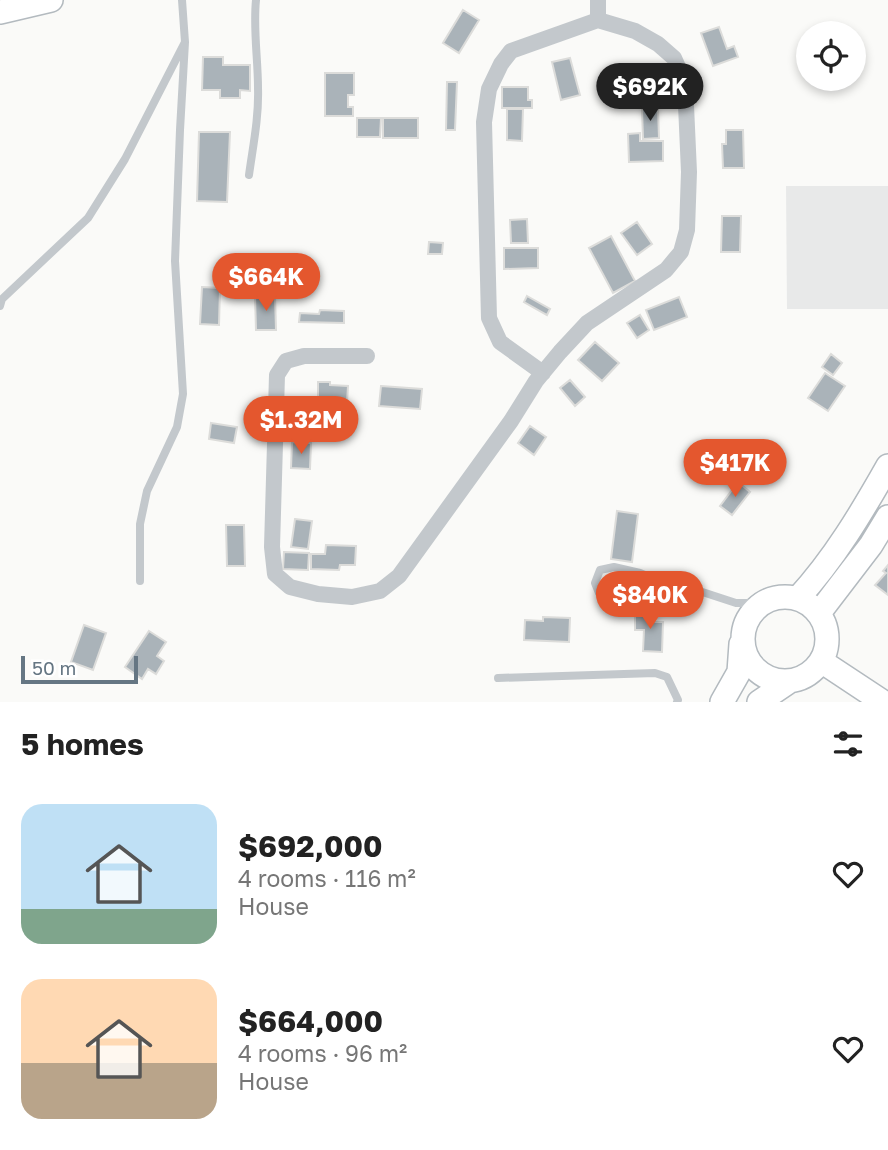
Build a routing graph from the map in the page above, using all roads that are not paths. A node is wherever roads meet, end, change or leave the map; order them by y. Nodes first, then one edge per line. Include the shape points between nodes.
1 (51, 0) edge
2 (182, 0) edge
3 (256, 0) edge
4 (598, 0) edge
5 (0, 12) edge
6 (597, 20) junction
7 (185, 42) junction
8 (249, 175) dead end
9 (0, 306) edge
10 (367, 356) dead end
11 (542, 373) junction
12 (888, 466) edge
13 (888, 517) edge
14 (140, 581) dead end
15 (664, 583) junction
16 (798, 598) junction
17 (762, 603) junction
18 (819, 613) junction
19 (742, 641) junction
20 (821, 662) junction
21 (498, 678) dead end
22 (790, 681) junction
23 (677, 702) edge
24 (722, 702) edge
25 (760, 702) edge
26 (883, 702) edge

1 - 5 main road
2 - 7 lane
3 - 8 lane via 257,121
4 - 6 street
6 - 11 street via 511,51 489,89 484,122 489,318 500,342
6 - 11 street via 635,31 658,44 674,58 685,83 690,172 687,230 681,252 666,270 586,323
7 - 9 lane via 125,159 88,218 2,299
7 - 14 lane via 175,261 183,394 177,426 147,491 140,524
10 - 11 street via 304,355 286,362 277,375 272,547 275,574 290,587 352,597 380,591 399,576
12 - 16 main road via 846,536
13 - 18 main road
15 - 15 lane via 614,567 600,570 595,583 599,593 643,590
15 - 17 lane via 736,603
16 - 17 main road via 781,596
16 - 18 main road
17 - 19 main road via 744,624
18 - 20 main road via 827,637
19 - 22 main road via 746,658 757,671 772,680
19 - 24 main road via 739,672
20 - 22 main road via 802,678
20 - 26 main road
21 - 23 lane via 655,673 667,677
22 - 25 main road

